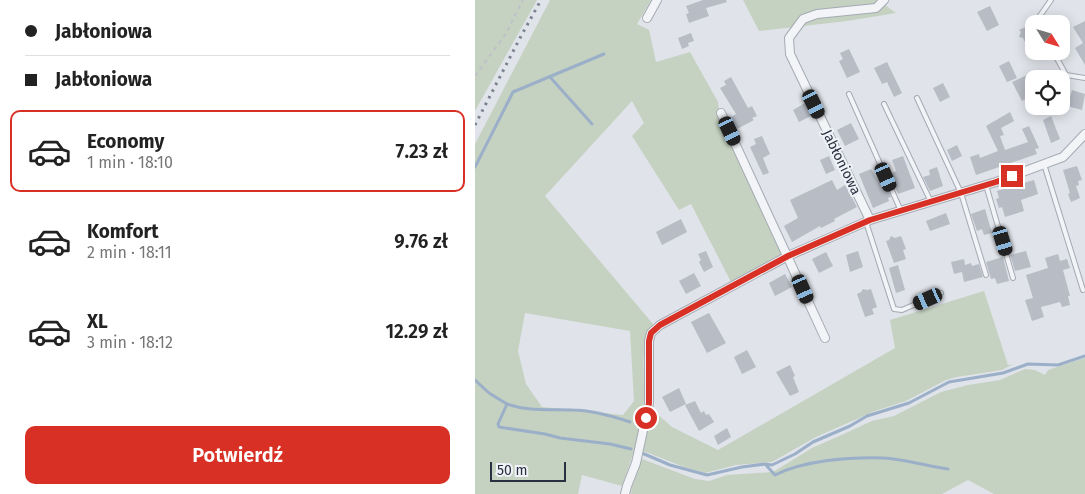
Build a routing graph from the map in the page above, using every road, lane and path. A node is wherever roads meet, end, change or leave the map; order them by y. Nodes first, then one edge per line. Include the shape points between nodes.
1 (523, 0) edge
2 (657, 0) edge
3 (884, 0) edge
4 (1051, 0) edge
5 (1040, 15) edge
6 (647, 18) dead end
7 (1058, 60) edge
8 (475, 76) edge
9 (1085, 78) edge
10 (849, 94) dead end
11 (917, 98) dead end
12 (884, 104) dead end
13 (721, 113) dead end
14 (1085, 134) edge
15 (1044, 164) junction
16 (986, 186) junction
17 (961, 193) junction
18 (931, 202) junction
19 (901, 211) junction
20 (868, 221) junction
21 (788, 256) junction
22 (986, 275) dead end
23 (1013, 278) dead end
24 (1083, 290) dead end
25 (941, 293) dead end
26 (825, 338) dead end
27 (625, 494) edge

1 - 8 path via 505,35
2 - 6 street
3 - 20 street, Jabłoniowa via 876,8 817,14 803,19 789,38 790,54
4 - 5 lane
7 - 9 lane via 1066,75
10 - 19 lane
11 - 17 lane
12 - 18 lane
13 - 21 street
14 - 15 street via 1063,157
15 - 16 street
15 - 24 lane
16 - 17 street
16 - 23 lane
17 - 18 street
17 - 22 lane
18 - 19 street
19 - 20 street
20 - 21 street
20 - 25 lane via 894,309 902,310
21 - 26 street
21 - 27 street via 660,325 651,333 649,403 636,463

